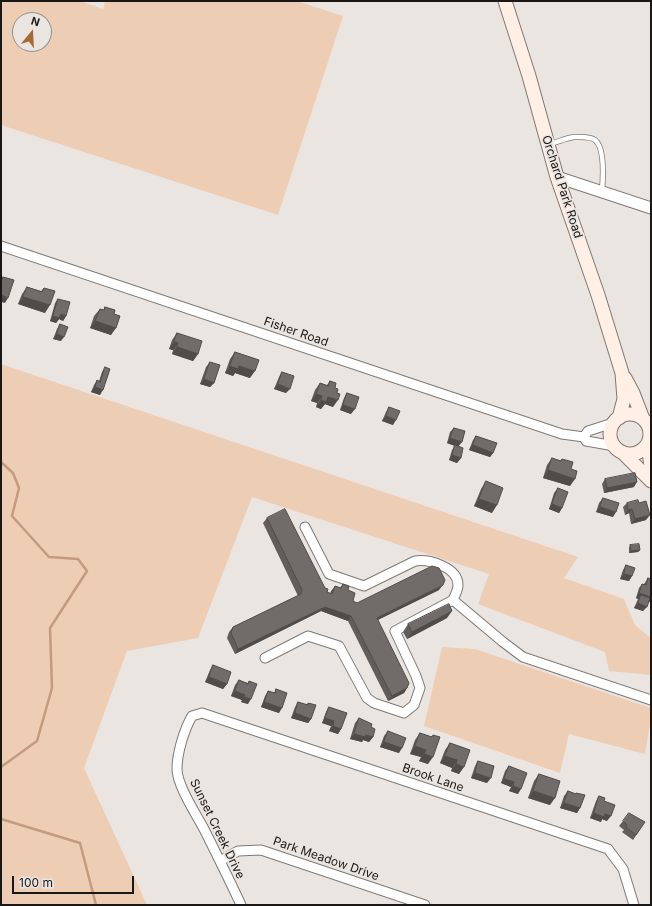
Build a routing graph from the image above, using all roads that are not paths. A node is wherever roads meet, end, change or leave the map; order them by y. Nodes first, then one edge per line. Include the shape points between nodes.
1 (505, 1) edge
2 (548, 144) junction
3 (557, 177) junction
4 (602, 191) junction
5 (651, 208) edge
6 (1, 246) edge
7 (622, 373) junction
8 (643, 419) junction
9 (616, 421) junction
10 (584, 437) junction
11 (648, 444) junction
12 (619, 450) junction
13 (651, 462) edge
14 (651, 481) edge
15 (305, 527) dead end
16 (453, 600) junction
17 (265, 658) dead end
18 (651, 700) edge
19 (192, 716) joint
20 (220, 861) junction
21 (241, 905) edge
22 (425, 905) edge
23 (634, 905) edge

1 - 2 main road, Orchard Park Road
2 - 3 main road, Orchard Park Road
2 - 4 lane via 573,138 586,137 595,140 600,146 602,157
3 - 4 street
3 - 7 main road, Orchard Park Road
4 - 5 street
6 - 10 street, Fisher Road via 562,434
7 - 8 main road, Orchard Park Road
7 - 9 main road, Orchard Park Road via 624,399
8 - 9 main road via 626,414
8 - 11 main road via 650,431
9 - 10 street via 588,431
9 - 12 main road via 610,434 611,440
10 - 12 street, Fisher Road via 586,441 609,445
11 - 12 main road via 638,453
11 - 13 main road
12 - 14 main road
15 - 16 street via 329,574 364,586 415,561 423,560 444,566 453,573 458,584
16 - 17 street via 394,631 420,688 414,705 404,712 374,703 367,698 339,646 308,636
16 - 18 street via 523,657
19 - 20 street, Sunset Creek Drive via 186,725 177,770 182,787
19 - 23 street, Brook Lane via 202,713 608,849 623,869
20 - 21 street, Sunset Creek Drive
20 - 22 street, Park Meadow Drive via 238,851 261,850

